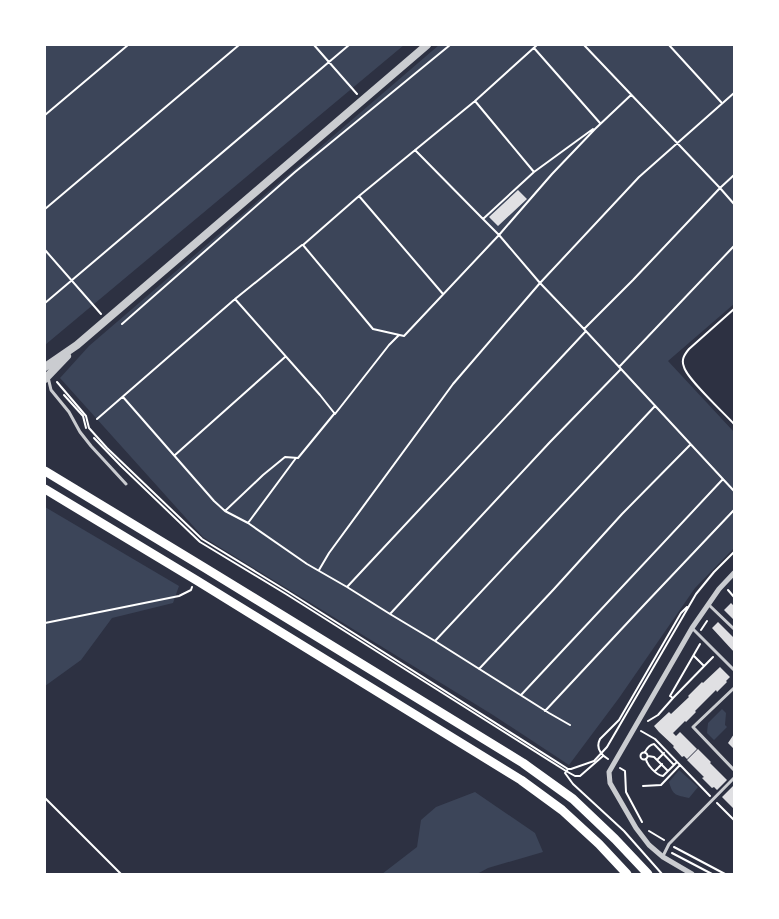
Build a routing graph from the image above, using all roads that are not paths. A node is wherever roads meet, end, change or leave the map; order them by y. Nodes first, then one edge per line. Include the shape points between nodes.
1 (427, 45) edge
2 (77, 345) junction
3 (45, 367) edge
4 (46, 377) edge
5 (45, 472) edge
6 (126, 484) dead end
7 (45, 489) edge
8 (734, 573) edge
9 (708, 604) junction
10 (692, 628) junction
11 (734, 629) edge
12 (734, 670) edge
13 (734, 688) edge
14 (734, 770) edge
15 (734, 778) edge
16 (663, 857) junction
17 (627, 874) edge
18 (648, 874) edge
19 (692, 874) edge

1 - 2 street
2 - 3 street
2 - 4 street
4 - 6 lane via 51,390 80,432
5 - 18 main road via 523,763 573,799
7 - 17 main road via 521,780 562,810
8 - 9 street
9 - 10 street
9 - 11 lane
10 - 12 lane
10 - 16 street via 609,775 636,828 648,845
13 - 14 lane via 693,727
15 - 16 lane via 669,844
16 - 19 street

